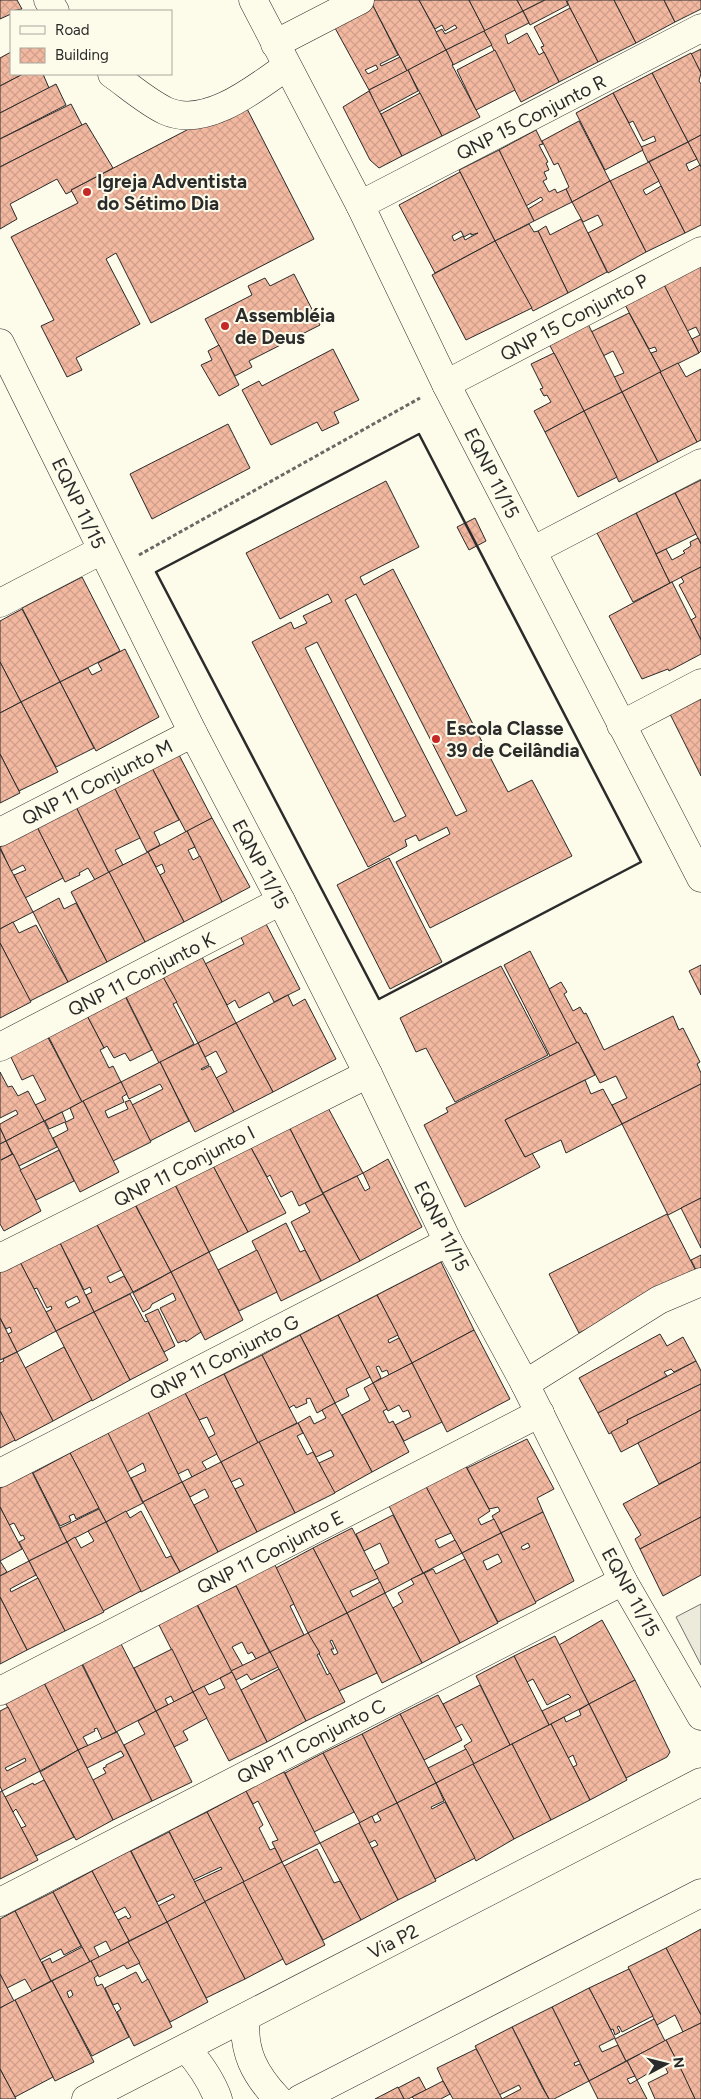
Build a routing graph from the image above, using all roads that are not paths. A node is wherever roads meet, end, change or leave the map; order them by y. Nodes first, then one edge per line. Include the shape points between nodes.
1 (253, 0) edge
2 (360, 0) edge
3 (701, 28) edge
4 (281, 55) junction
5 (113, 75) edge
6 (360, 205) junction
7 (701, 251) edge
8 (0, 343) edge
9 (446, 384) junction
10 (701, 463) edge
11 (532, 551) junction
12 (107, 560) junction
13 (0, 603) edge
14 (701, 683) edge
15 (621, 725) junction
16 (193, 733) junction
17 (0, 832) edge
18 (701, 878) edge
19 (281, 901) junction
20 (0, 1047) edge
21 (368, 1074) junction
22 (448, 1242) junction
23 (0, 1258) edge
24 (701, 1282) edge
25 (525, 1384) junction
26 (540, 1413) junction
27 (0, 1473) edge
28 (623, 1581) junction
29 (0, 1691) edge
30 (701, 1716) edge
31 (701, 1782) edge
32 (701, 1893) edge
33 (0, 1902) edge
34 (246, 2017) junction
35 (186, 2048) junction
36 (86, 2099) edge
37 (218, 2099) edge
38 (278, 2099) edge
39 (300, 2099) edge

1 - 4 street, EQNP 11/15
2 - 4 street
3 - 6 street, QNP 15 Conjunto R
4 - 5 street via 248,93 221,108 199,114 180,115 166,111
4 - 6 street, EQNP 11/15
6 - 9 street, EQNP 11/15
7 - 9 street, QNP 15 Conjunto P
8 - 12 street, EQNP 11/15
9 - 11 street, EQNP 11/15
10 - 11 street
11 - 15 street, EQNP 11/15
12 - 13 street
12 - 16 street, EQNP 11/15
14 - 15 street
15 - 18 street, EQNP 11/15
16 - 17 street, QNP 11 Conjunto M
16 - 19 street, EQNP 11/15
19 - 20 street, QNP 11 Conjunto K
19 - 21 street, EQNP 11/15
21 - 22 street, EQNP 11/15
21 - 23 street, QNP 11 Conjunto I
22 - 25 street, EQNP 11/15
22 - 27 street, QNP 11 Conjunto G
24 - 25 street via 659,1300
25 - 26 street, EQNP 11/15
26 - 28 street, EQNP 11/15
26 - 29 street, QNP 11 Conjunto E
28 - 30 street, EQNP 11/15
28 - 33 street, QNP 11 Conjunto C
31 - 34 street, Via P2
32 - 39 street
34 - 35 street, Via P2
34 - 38 street via 246,2049 256,2072
35 - 36 street, Via P2
35 - 37 street via 213,2085

